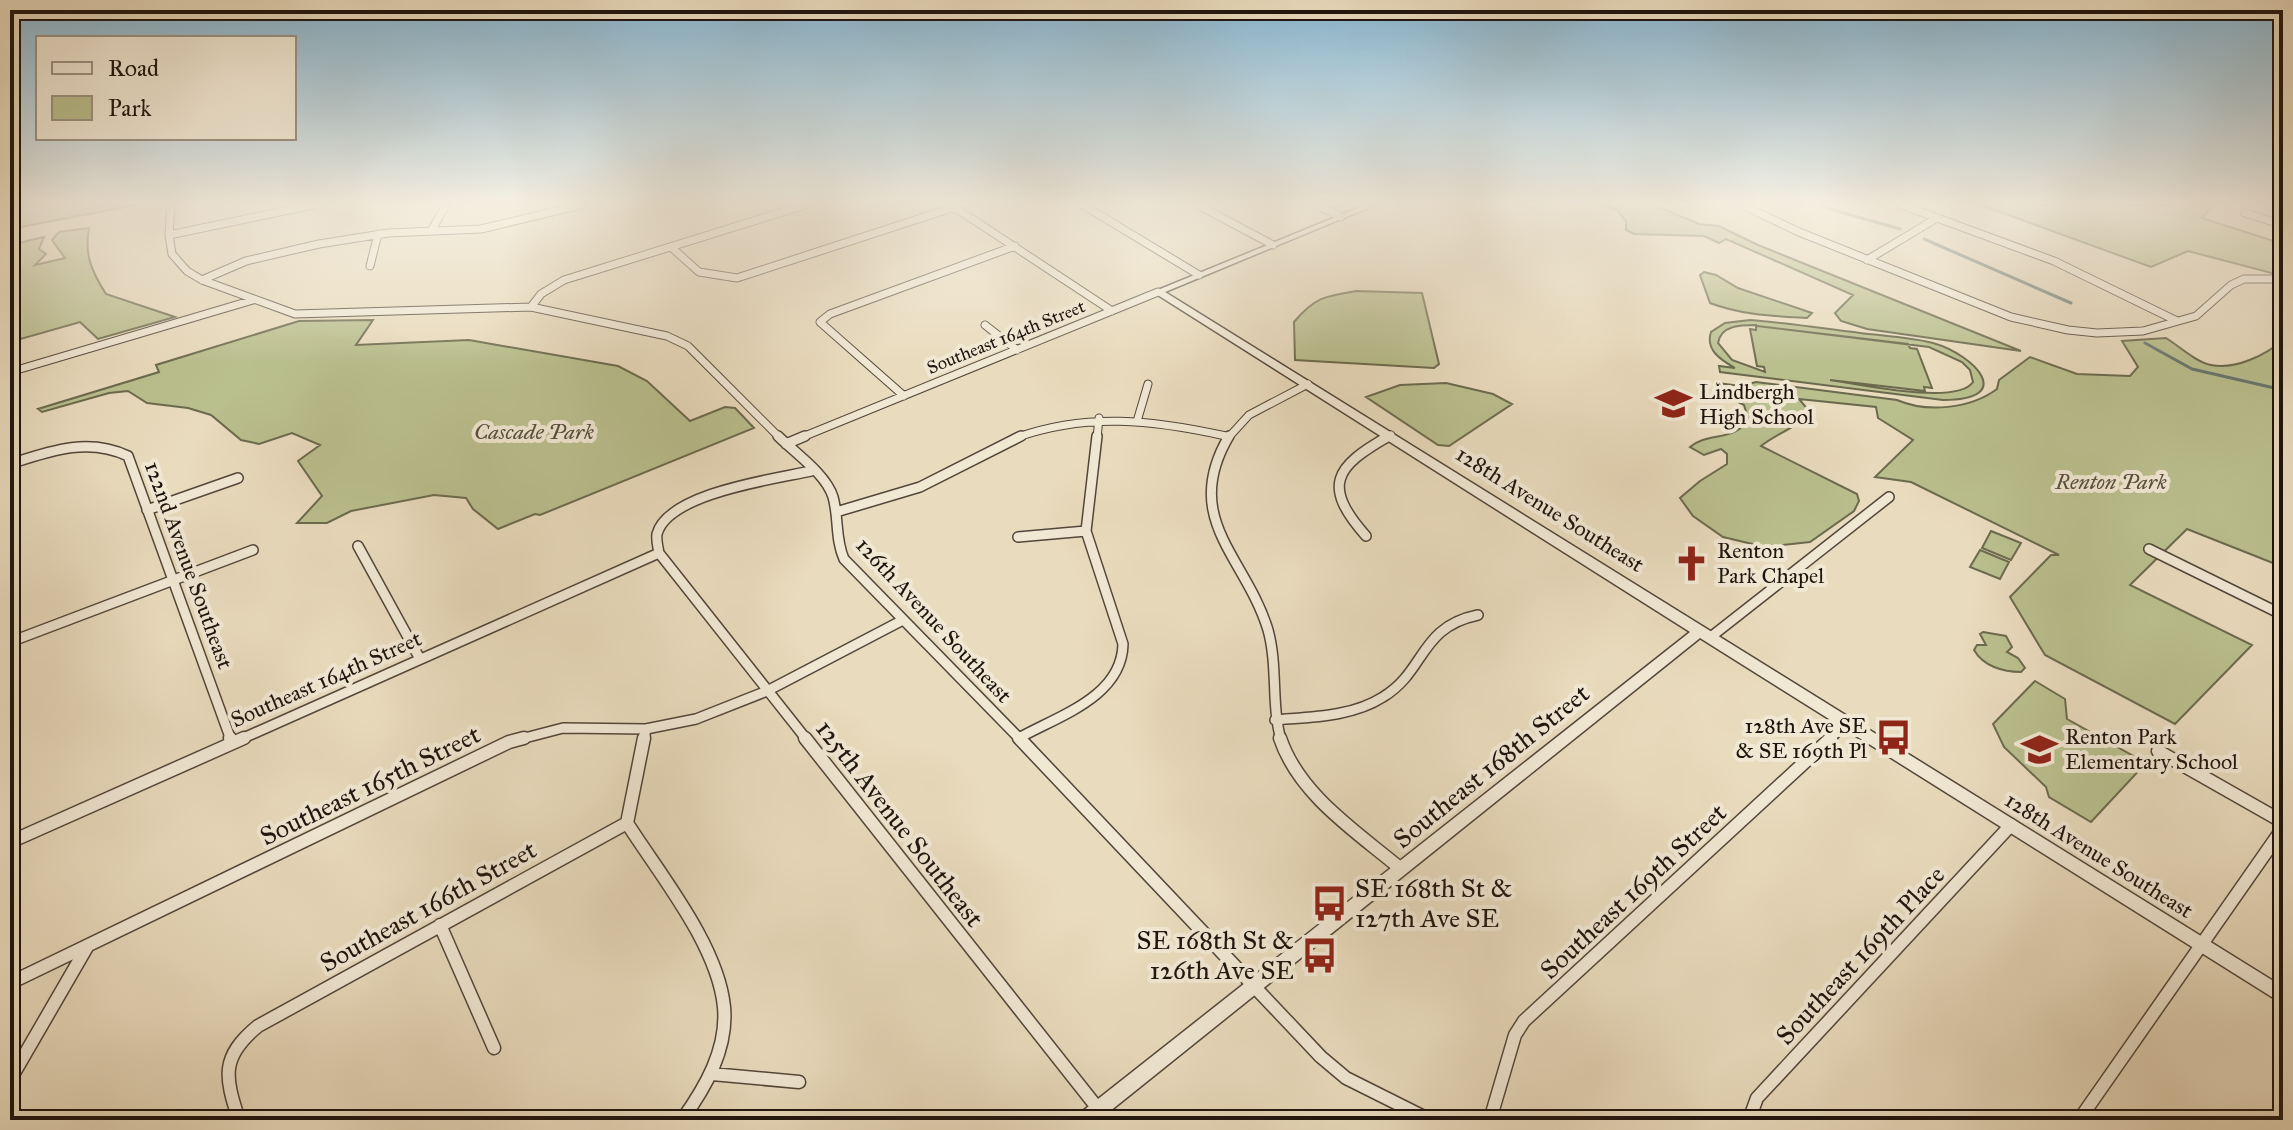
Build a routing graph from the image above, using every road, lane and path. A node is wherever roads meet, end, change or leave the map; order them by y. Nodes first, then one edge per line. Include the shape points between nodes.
1 (176, 258) edge
2 (262, 258) edge
3 (372, 258) edge
4 (636, 258) edge
5 (683, 258) edge
6 (803, 258) edge
7 (984, 258) edge
8 (1033, 258) edge
9 (1170, 258) edge
10 (1242, 258) edge
11 (1862, 258) edge
12 (1871, 258) edge
13 (2045, 258) edge
14 (1867, 260) junction
15 (370, 266) dead end
16 (1199, 275) junction
17 (2283, 279) edge
18 (202, 280) junction
19 (1158, 292) junction
20 (253, 300) junction
21 (531, 307) junction
22 (1112, 311) junction
23 (2177, 321) junction
24 (985, 325) dead end
25 (1017, 350) junction
26 (10, 372) edge
27 (1148, 384) dead end
28 (1308, 384) junction
29 (904, 396) junction
30 (1099, 418) junction
31 (1138, 418) junction
32 (1391, 435) junction
33 (1226, 436) junction
34 (786, 444) junction
35 (10, 464) edge
36 (811, 471) junction
37 (238, 478) dead end
38 (1889, 497) dead end
39 (147, 510) junction
40 (836, 512) junction
41 (1086, 531) junction
42 (1366, 536) dead end
43 (1018, 537) dead end
44 (358, 546) dead end
45 (2149, 549) dead end
46 (253, 550) dead end
47 (659, 553) junction
48 (173, 580) junction
49 (1478, 615) dead end
50 (2283, 615) edge
51 (901, 621) junction
52 (1706, 633) junction
53 (10, 642) edge
54 (420, 659) junction
55 (767, 691) junction
56 (1275, 720) junction
57 (1848, 722) junction
58 (646, 729) junction
59 (1019, 738) junction
60 (232, 743) junction
61 (2158, 751) dead end
62 (10, 811) edge
63 (2283, 822) edge
64 (627, 823) junction
65 (2011, 825) junction
66 (2283, 828) edge
67 (12, 841) edge
68 (1401, 869) junction
69 (440, 925) junction
70 (2199, 944) junction
71 (87, 947) junction
72 (10, 983) edge
73 (1253, 988) junction
74 (2283, 996) edge
75 (494, 1048) dead end
76 (712, 1074) junction
77 (10, 1080) edge
78 (799, 1082) dead end
79 (1102, 1115) edge
80 (239, 1120) edge
81 (682, 1120) edge
82 (1085, 1120) edge
83 (1430, 1120) edge
84 (1490, 1120) edge
85 (1749, 1120) edge
86 (2079, 1120) edge

1 - 18 street
2 - 18 street
3 - 15 street
4 - 21 street via 564,280
5 - 6 street via 699,272 726,278 750,276
7 - 29 street via 820,322
8 - 22 street
9 - 16 street
10 - 16 street, Southeast 164th Street
11 - 14 street
12 - 14 street
13 - 23 street
14 - 23 street via 2011,317 2068,330 2121,333
16 - 19 street, Southeast 164th Street
17 - 23 street via 2244,279 2203,312
18 - 20 street, 126th Avenue Southeast
19 - 22 street, Southeast 164th Street
19 - 28 street, 128th Avenue Southeast
20 - 21 street, 126th Avenue Southeast via 304,316
20 - 26 street
21 - 34 street, 126th Avenue Southeast via 677,339
22 - 25 street, Southeast 164th Street
24 - 25 street
25 - 29 street, Southeast 164th Street
27 - 31 street
28 - 32 street, 128th Avenue Southeast
28 - 33 street via 1245,418
29 - 34 street, Southeast 164th Street
30 - 31 street
30 - 40 street via 1030,432 882,503
30 - 41 street
31 - 33 street
32 - 42 street via 1352,457 1339,477 1340,506
32 - 52 street, 128th Avenue Southeast
33 - 56 street via 1212,481 1211,509 1269,632
34 - 36 street, 126th Avenue Southeast
35 - 39 street, 122nd Avenue Southeast via 72,447 116,448 128,456
36 - 40 street, 126th Avenue Southeast via 829,487
36 - 47 street via 688,504 662,523
37 - 39 street
38 - 52 street, Southeast 168th Street
39 - 48 street, 122nd Avenue Southeast
40 - 51 street, 126th Avenue Southeast via 835,535 844,559
41 - 43 street
41 - 59 street via 1123,644 1121,666 1103,689
44 - 54 street
45 - 50 street
46 - 48 street
47 - 54 street, Southeast 164th Street
47 - 55 street, 125th Avenue Southeast
48 - 53 street
48 - 60 street, 122nd Avenue Southeast
49 - 56 street via 1443,626 1408,675 1381,698 1342,712
51 - 55 street
51 - 59 street, 126th Avenue Southeast
52 - 57 street, 128th Avenue Southeast
52 - 68 street, Southeast 168th Street
54 - 60 street, Southeast 164th Street
55 - 58 street, Southeast 165th Street via 696,719
55 - 79 street, 125th Avenue Southeast
56 - 68 street via 1285,752 1309,788
57 - 65 street, 128th Avenue Southeast
57 - 84 street, Southeast 169th Street via 1524,1021
58 - 64 street
58 - 71 street, Southeast 165th Street via 563,728 509,742
59 - 73 street, 126th Avenue Southeast
60 - 67 street, Southeast 164th Street
61 - 63 street
62 - 67 street
64 - 69 street, Southeast 166th Street
64 - 76 street via 714,964 724,1007
65 - 70 street, 128th Avenue Southeast
65 - 85 street, Southeast 169th Place via 1757,1098
66 - 70 street
68 - 73 street, Southeast 168th Street
69 - 75 street
69 - 80 street, Southeast 166th Street via 251,1031 232,1055 227,1079
70 - 74 street, 128th Avenue Southeast
70 - 86 street
71 - 72 street, Southeast 165th Street
71 - 77 street
73 - 79 street, Southeast 168th Street
73 - 83 street, 126th Avenue Southeast via 1346,1078
76 - 78 street
76 - 81 street
79 - 82 street, Southeast 168th Street

